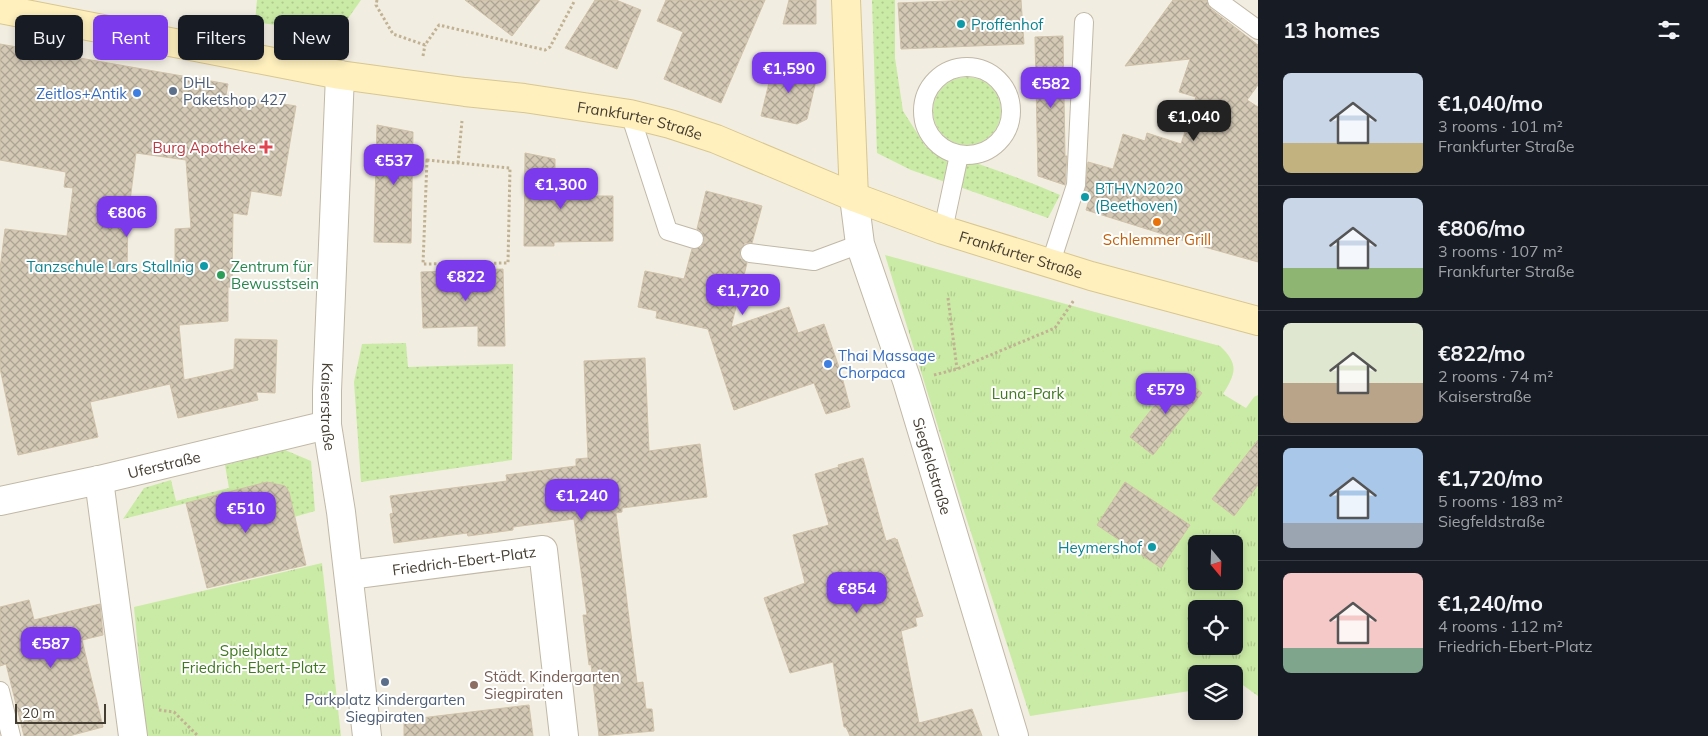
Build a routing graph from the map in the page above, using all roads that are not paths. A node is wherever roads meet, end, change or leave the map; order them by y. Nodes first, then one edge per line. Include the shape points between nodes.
1 (846, 0) edge
2 (1217, 0) edge
3 (0, 9) edge
4 (1084, 22) dead end
5 (1258, 30) edge
6 (340, 75) junction
7 (630, 114) junction
8 (959, 154) junction
9 (854, 197) junction
10 (943, 230) junction
11 (694, 238) dead end
12 (860, 244) junction
13 (750, 253) dead end
14 (1051, 262) junction
15 (1258, 321) edge
16 (327, 425) junction
17 (99, 480) junction
18 (0, 501) edge
19 (349, 575) junction
20 (0, 691) edge
21 (12, 736) edge
22 (133, 736) edge
23 (367, 736) edge
24 (564, 736) edge
25 (1014, 736) edge

1 - 9 main road
2 - 5 lane
3 - 6 main road, Frankfurter Straße
4 - 14 lane via 1076,185
6 - 7 main road, Frankfurter Straße
6 - 16 street, Kaiserstraße
7 - 9 main road, Frankfurter Straße via 716,139
7 - 11 lane via 668,231
8 - 8 lane via 942,147 928,133 924,121 925,95 941,75 952,69 978,68 1001,82 1012,107 1010,121 997,144 973,155
8 - 10 lane
9 - 10 main road, Frankfurter Straße
9 - 12 street, Siegfeldstraße
10 - 14 main road, Frankfurter Straße
12 - 13 lane via 814,261
12 - 25 street, Siegfeldstraße via 907,381
14 - 15 main road, Frankfurter Straße
16 - 17 street, Uferstraße
16 - 19 street, Kaiserstraße
17 - 18 street, Uferstraße
17 - 22 street
19 - 23 street, Kaiserstraße
19 - 24 street, Friedrich-Ebert-Platz via 543,550
20 - 21 lane

